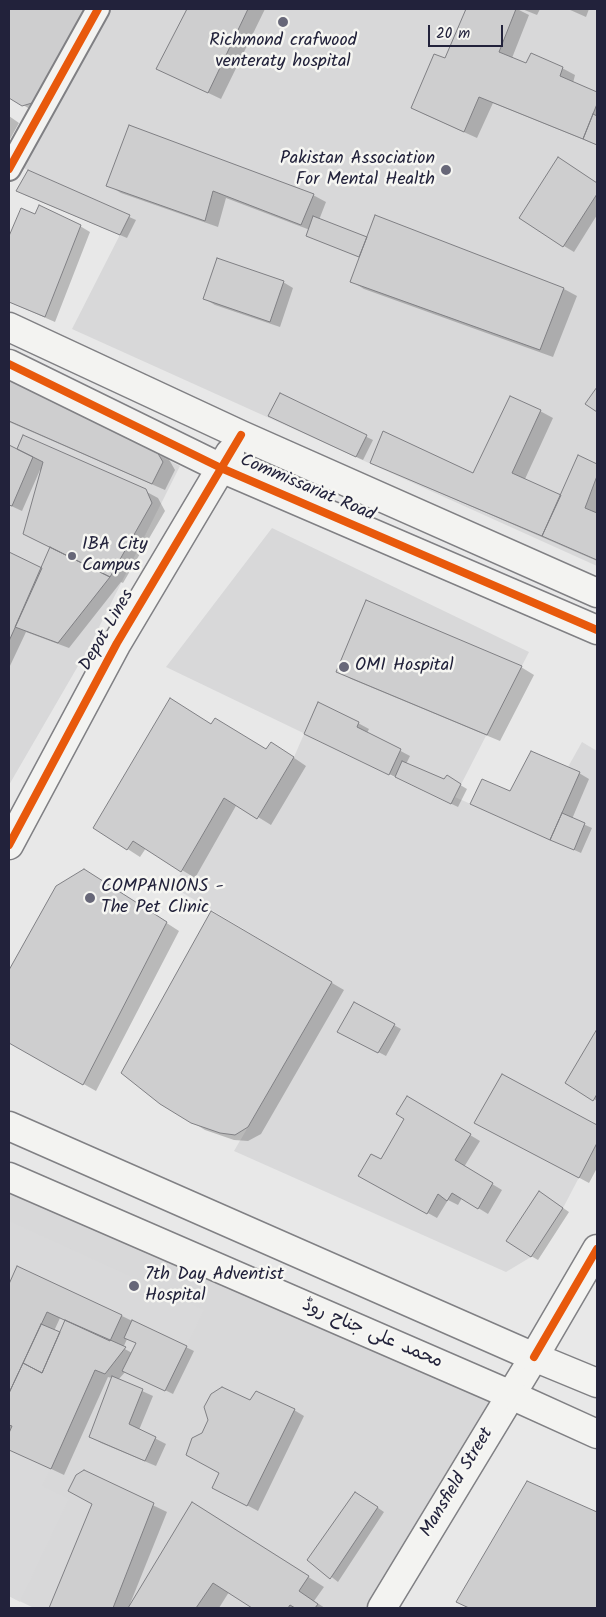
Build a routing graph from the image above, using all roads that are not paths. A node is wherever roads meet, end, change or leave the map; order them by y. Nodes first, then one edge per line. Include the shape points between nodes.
1 (98, 9) edge
2 (9, 169) edge
3 (9, 327) edge
4 (9, 364) edge
5 (240, 436) junction
6 (221, 468) junction
7 (597, 593) edge
8 (597, 630) edge
9 (9, 846) edge
10 (9, 1126) edge
11 (9, 1177) edge
12 (597, 1249) edge
13 (534, 1357) junction
14 (597, 1383) edge
15 (511, 1395) junction
16 (597, 1434) edge
17 (382, 1608) edge

1 - 2 street
3 - 5 main road, Commissariat Road
4 - 6 main road, Commissariat Road
5 - 6 main road, Depot Lines
5 - 7 main road, Commissariat Road
6 - 8 main road, Commissariat Road
6 - 9 main road, Depot Lines via 117,643
10 - 13 main road
11 - 15 main road, محمد علی جناح روڈ
12 - 13 main road, Mansfield Street
13 - 14 main road
13 - 15 main road, Mansfield Street
15 - 16 main road, محمد علی جناح روڈ
15 - 17 main road, Mansfield Street

